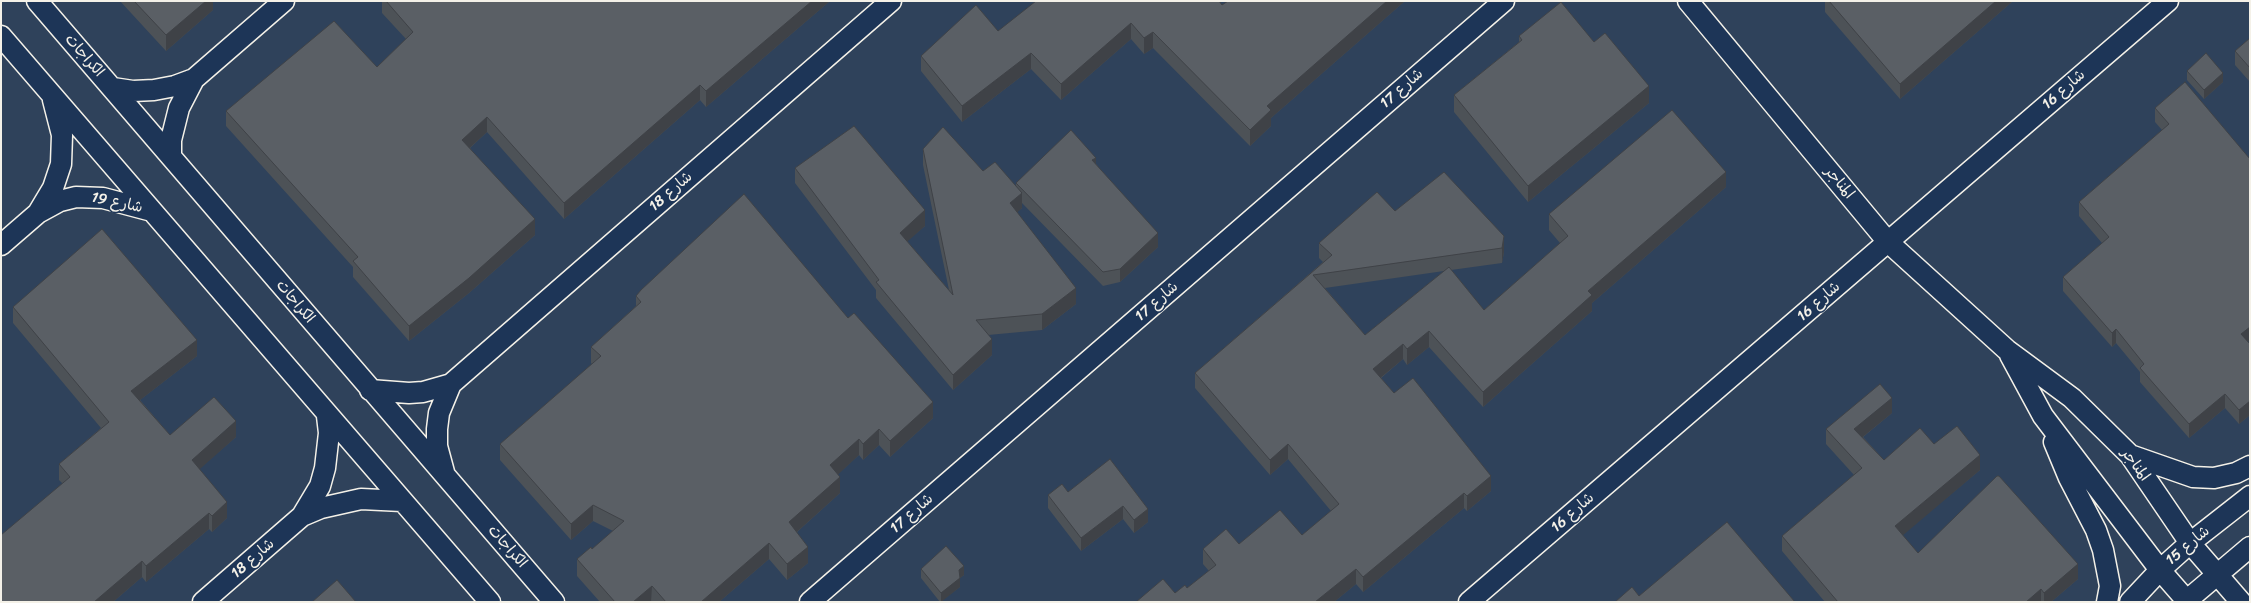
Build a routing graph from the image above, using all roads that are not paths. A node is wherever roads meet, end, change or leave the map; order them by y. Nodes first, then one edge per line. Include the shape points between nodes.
1 (37, 1) edge
2 (284, 1) edge
3 (891, 1) edge
4 (1504, 1) edge
5 (1688, 1) edge
6 (2168, 1) edge
7 (1, 36) edge
8 (194, 79) junction
9 (112, 88) junction
10 (52, 95) junction
11 (171, 156) junction
12 (152, 211) junction
13 (38, 213) junction
14 (1888, 242) junction
15 (1, 245) edge
16 (2007, 350) junction
17 (452, 384) junction
18 (370, 390) junction
19 (327, 416) junction
20 (2043, 416) junction
21 (2130, 455) junction
22 (2250, 466) edge
23 (446, 478) junction
24 (2250, 496) edge
25 (402, 501) junction
26 (302, 516) junction
27 (2190, 543) junction
28 (2250, 547) edge
29 (2160, 570) junction
30 (2217, 573) junction
31 (203, 602) edge
32 (490, 602) edge
33 (554, 602) edge
34 (810, 602) edge
35 (1469, 602) edge
36 (2107, 602) edge
37 (2130, 602) edge
38 (2187, 602) edge
39 (2241, 602) edge

1 - 9 street, الكراجات
2 - 8 street
3 - 17 street, شارع 18
4 - 34 street, شارع 17
5 - 14 street, المناجر
6 - 14 street, شارع 16
7 - 10 street
8 - 9 street via 154,90
8 - 11 street via 177,113
9 - 11 street, الكراجات
10 - 12 street
10 - 13 street, شارع 19 via 62,135 61,164 53,188
11 - 18 street, الكراجات
12 - 13 street, شارع 19 via 89,196 60,201
12 - 19 street
13 - 15 street, شارع 19
14 - 16 street, المناجر
14 - 35 street, شارع 16
16 - 20 street, المناجر
16 - 21 street, المناجر via 2072,398
17 - 18 street, شارع 18 via 409,394
17 - 23 street, شارع 18 via 439,414 437,429 440,462
18 - 23 street, الكراجات
19 - 25 street
19 - 26 street, شارع 18 via 329,433 325,468 320,486
20 - 29 street, المناجر
20 - 36 street, المناجر via 2103,550 2110,586
21 - 22 street via 2193,478 2214,478 2236,473
21 - 27 street, المناجر
23 - 33 street, الكراجات
24 - 27 street, شارع 15
25 - 26 street, شارع 18 via 361,499 321,508
25 - 32 street
26 - 31 street, شارع 18
27 - 29 street, شارع 15
27 - 30 street, المناجر
28 - 30 street
29 - 37 street, شارع 15
29 - 38 street, المناجر
30 - 38 street
30 - 39 street, المناجر

